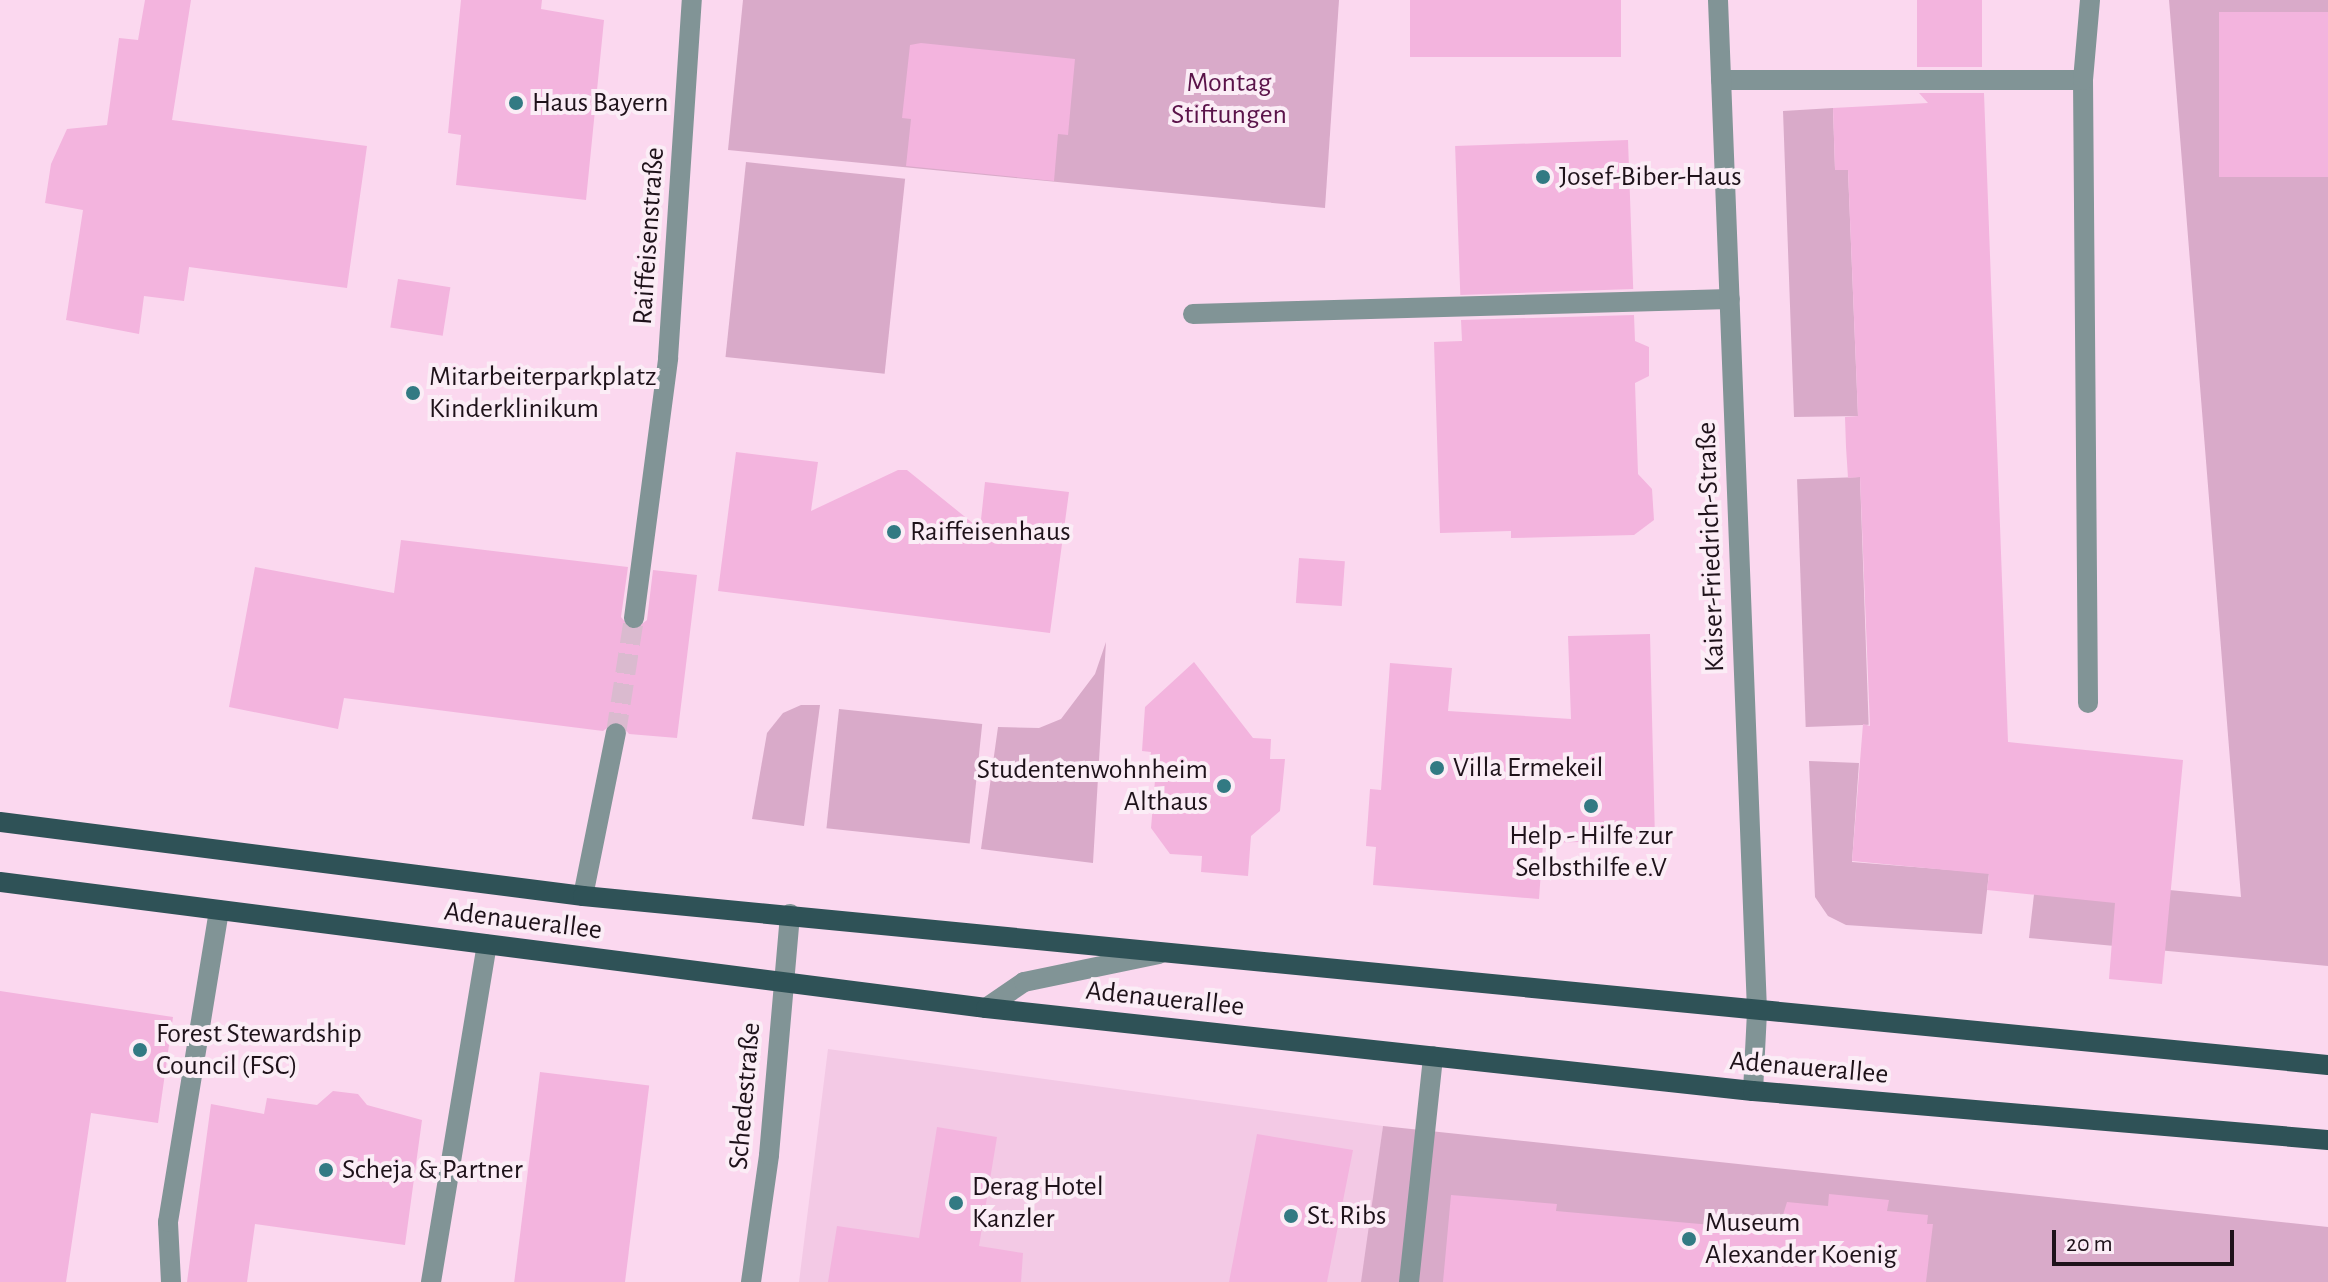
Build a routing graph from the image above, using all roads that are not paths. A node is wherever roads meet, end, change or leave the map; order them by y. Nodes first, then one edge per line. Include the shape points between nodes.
1 (692, 0) edge
2 (1718, 0) edge
3 (2090, 0) edge
4 (1721, 80) junction
5 (2083, 80) junction
6 (1730, 299) junction
7 (1193, 314) dead end
8 (634, 618) tunnel mouth
9 (2088, 703) dead end
10 (616, 733) tunnel mouth
11 (0, 822) edge
12 (0, 882) edge
13 (583, 896) junction
14 (219, 910) junction
15 (790, 914) junction
16 (487, 945) junction
17 (1163, 953) junction
18 (784, 982) junction
19 (986, 1008) junction
20 (1757, 1012) junction
21 (1433, 1056) junction
22 (2328, 1065) edge
23 (1753, 1091) junction
24 (2328, 1140) edge
25 (171, 1282) edge
26 (431, 1282) edge
27 (751, 1282) edge
28 (1409, 1282) edge

1 - 8 street, Raiffeisenstraße via 668,358
2 - 4 street, Kaiser-Friedrich-Straße
3 - 5 street
4 - 5 street
4 - 6 street, Kaiser-Friedrich-Straße
5 - 9 street
6 - 7 street
6 - 20 street, Kaiser-Friedrich-Straße
10 - 13 street
11 - 13 main road, Adenauerallee
12 - 14 main road, Adenauerallee
13 - 15 main road, Adenauerallee
14 - 16 main road, Adenauerallee
14 - 25 street via 168,1222
15 - 17 main road, Adenauerallee
15 - 18 street, Schedestraße
16 - 18 main road, Adenauerallee
16 - 26 street
17 - 19 street via 1024,982
17 - 20 main road, Adenauerallee
18 - 19 main road, Adenauerallee
18 - 27 street, Schedestraße
19 - 21 main road, Adenauerallee
20 - 22 main road, Adenauerallee
20 - 23 street, Kaiser-Friedrich-Straße
21 - 23 main road, Adenauerallee
21 - 28 street
23 - 24 main road, Adenauerallee

